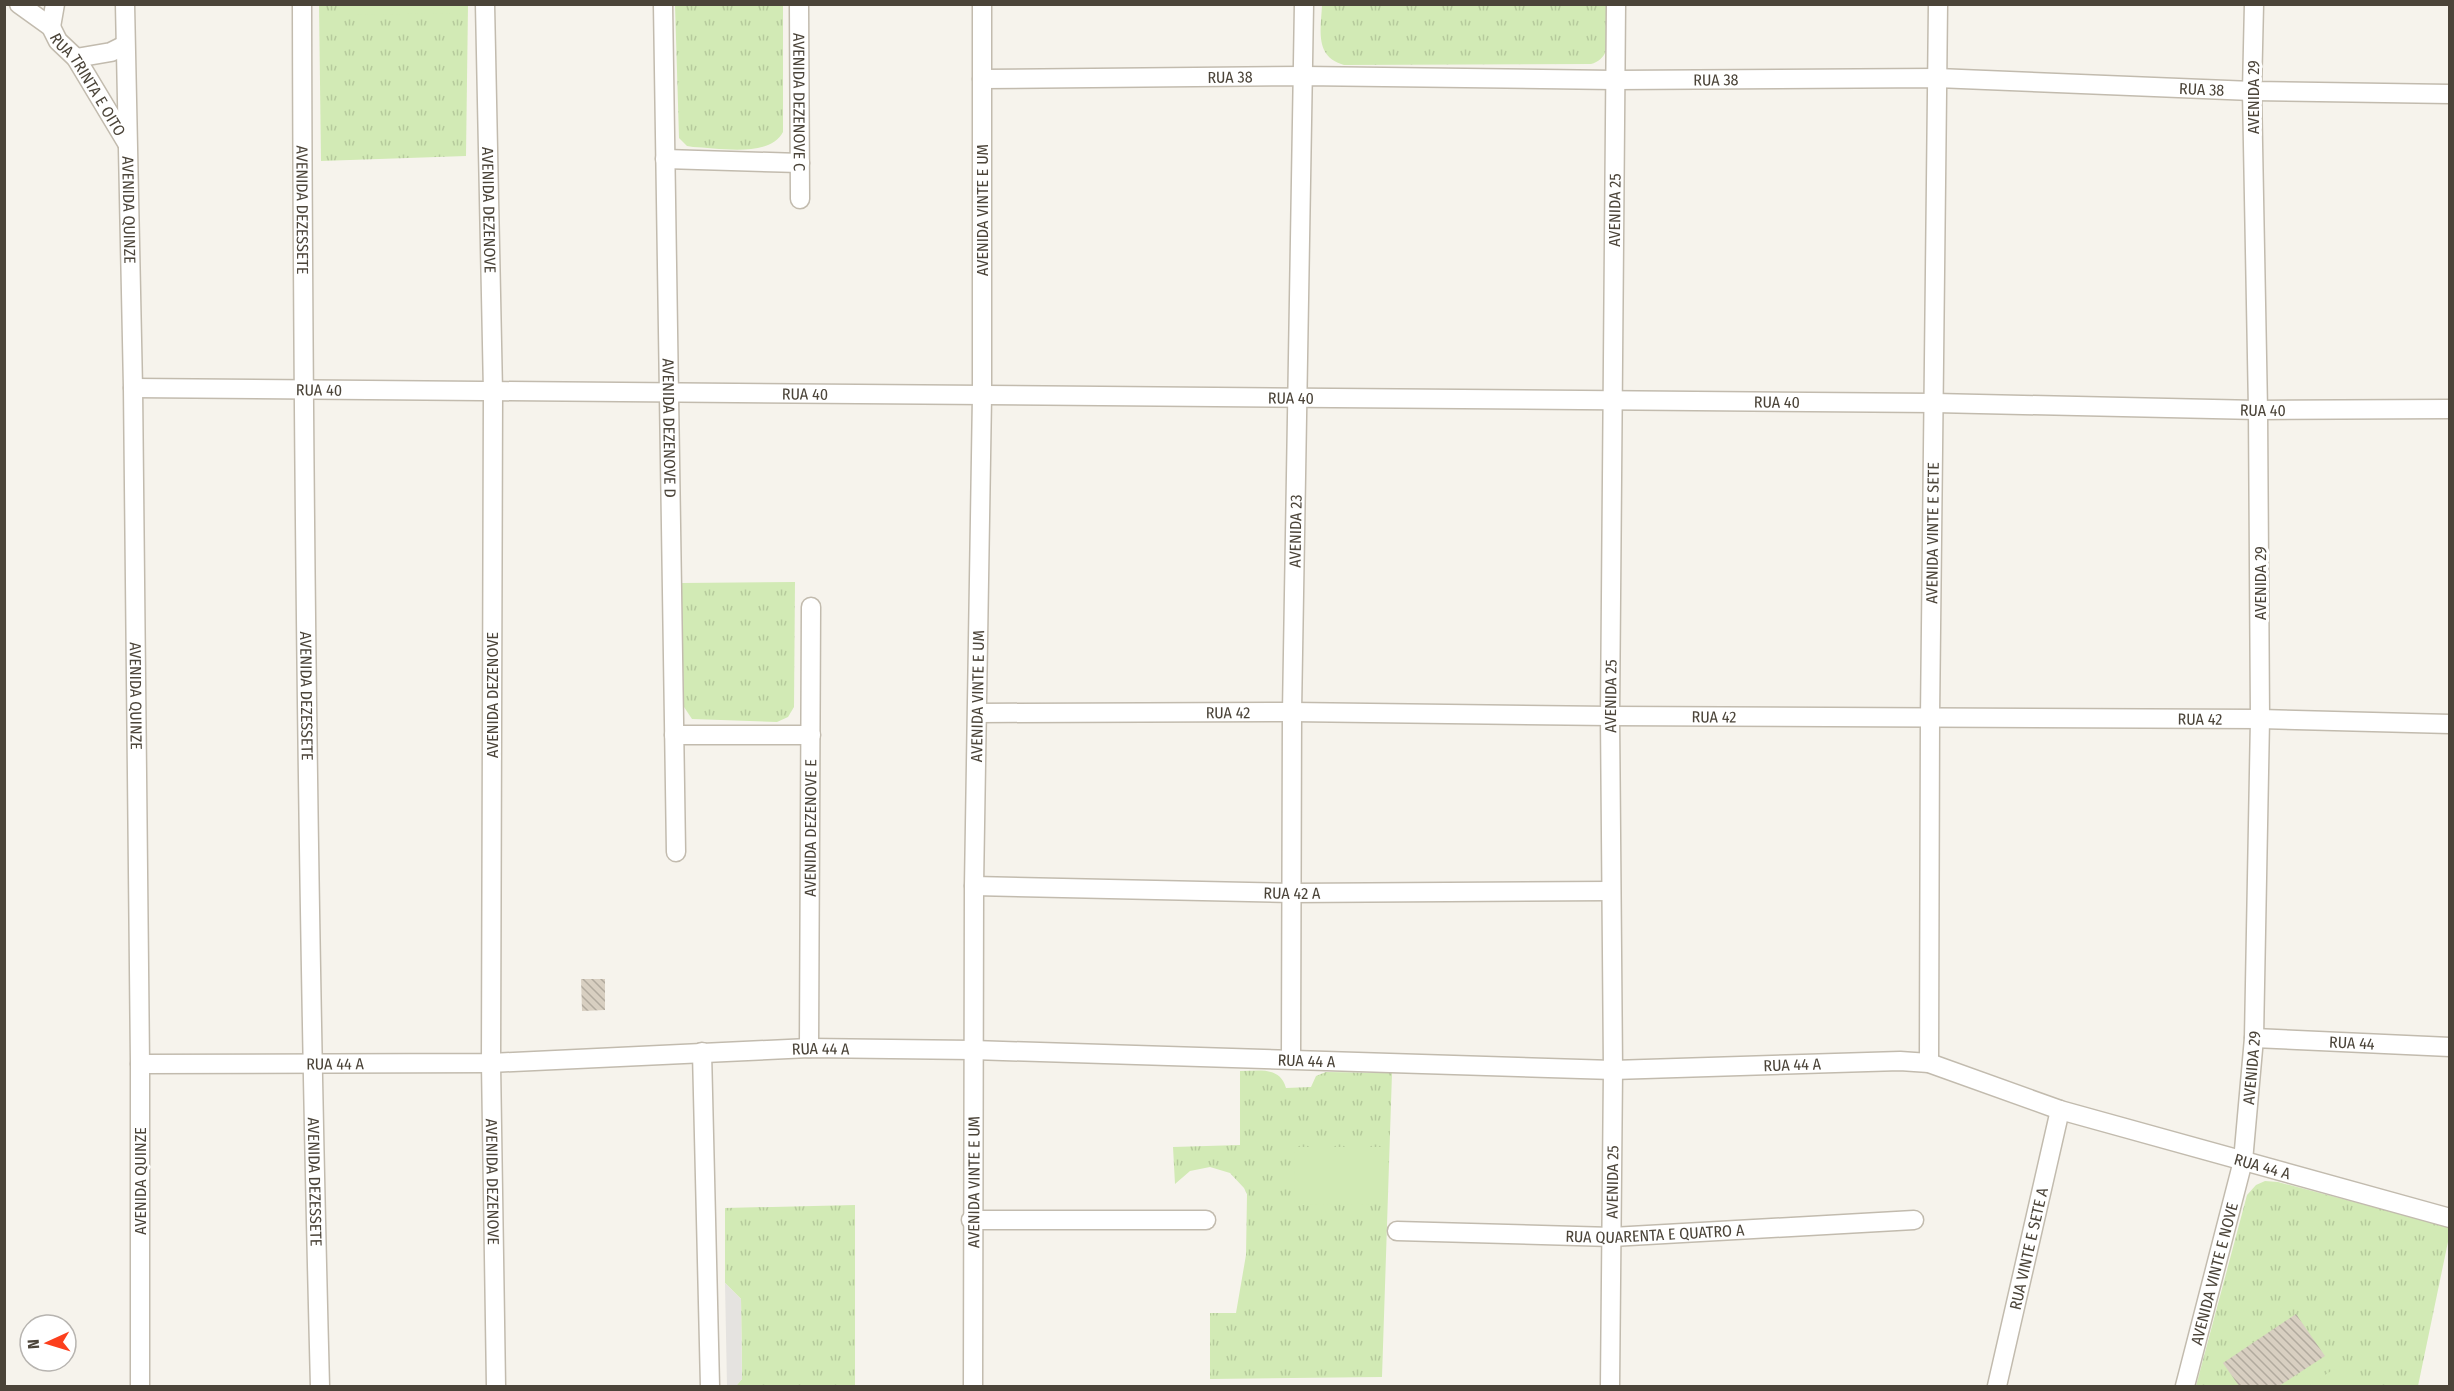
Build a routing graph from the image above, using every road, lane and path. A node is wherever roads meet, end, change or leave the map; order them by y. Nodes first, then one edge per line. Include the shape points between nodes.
1 (19, 4) edge
2 (56, 4) edge
3 (124, 4) edge
4 (302, 4) edge
5 (485, 4) edge
6 (663, 4) edge
7 (799, 4) edge
8 (982, 4) edge
9 (1304, 4) edge
10 (1616, 4) edge
11 (1938, 4) edge
12 (2254, 4) edge
13 (51, 27) junction
14 (125, 45) junction
15 (76, 58) junction
16 (1303, 76) junction
17 (1937, 78) junction
18 (982, 79) junction
19 (1614, 80) junction
20 (2252, 91) junction
21 (2450, 94) edge
22 (128, 145) junction
23 (665, 159) junction
24 (800, 163) junction
25 (800, 199) dead end
26 (133, 388) junction
27 (303, 391) junction
28 (493, 392) junction
29 (668, 392) junction
30 (982, 396) junction
31 (1299, 397) junction
32 (1613, 400) junction
33 (1935, 403) junction
34 (2450, 409) edge
35 (2258, 410) junction
36 (811, 607) dead end
37 (1292, 712) junction
38 (978, 713) junction
39 (1610, 716) junction
40 (1930, 717) junction
41 (2260, 719) junction
42 (2450, 724) edge
43 (674, 735) junction
44 (811, 735) junction
45 (676, 852) dead end
46 (974, 886) junction
47 (1610, 891) junction
48 (1290, 893) junction
49 (2253, 1038) junction
50 (2450, 1047) edge
51 (809, 1048) junction
52 (973, 1050) junction
53 (702, 1052) junction
54 (1290, 1059) junction
55 (491, 1063) junction
56 (1929, 1063) junction
57 (140, 1064) junction
58 (311, 1065) junction
59 (1612, 1070) junction
60 (2060, 1110) junction
61 (2243, 1161) junction
62 (2450, 1218) edge
63 (971, 1220) junction
64 (1206, 1220) dead end
65 (1914, 1220) dead end
66 (1396, 1231) dead end
67 (1612, 1237) junction
68 (140, 1386) edge
69 (320, 1386) edge
70 (496, 1386) edge
71 (710, 1386) edge
72 (973, 1386) edge
73 (1610, 1386) edge
74 (1997, 1386) edge
75 (2186, 1386) edge

1 - 13 street, RUA TRINTA E OITO
2 - 13 street
3 - 14 street, AVENIDA QUINZE
4 - 27 street, AVENIDA DEZESSETE
5 - 28 street, AVENIDA DEZENOVE
6 - 23 street, AVENIDA DEZENOVE D
7 - 24 street, AVENIDA DEZENOVE C
8 - 18 street, AVENIDA VINTE E UM
9 - 16 street, AVENIDA 23
10 - 19 street, AVENIDA 25
11 - 17 street, AVENIDA VINTE E SETE
12 - 20 street, AVENIDA 29
13 - 15 street, RUA TRINTA E OITO via 58,41
14 - 15 street via 111,52
14 - 22 street, AVENIDA QUINZE
15 - 22 street, RUA TRINTA E OITO
16 - 18 street, RUA 38
16 - 19 street, RUA 38
16 - 31 street, AVENIDA 23
17 - 19 street, RUA 38
17 - 20 street, RUA 38
17 - 33 street, AVENIDA VINTE E SETE
18 - 30 street, AVENIDA VINTE E UM
19 - 32 street, AVENIDA 25
20 - 21 street, RUA 38
20 - 35 street, AVENIDA 29
22 - 26 street, AVENIDA QUINZE
23 - 24 street
23 - 29 street, AVENIDA DEZENOVE D
24 - 25 street, AVENIDA DEZENOVE C
26 - 27 street, RUA 40
26 - 57 street, AVENIDA QUINZE
27 - 28 street, RUA 40
27 - 58 street, AVENIDA DEZESSETE
28 - 29 street, RUA 40
28 - 55 street, AVENIDA DEZENOVE
29 - 30 street, RUA 40
29 - 43 street, AVENIDA DEZENOVE D
30 - 31 street, RUA 40
30 - 38 street, AVENIDA VINTE E UM
31 - 32 street, RUA 40
31 - 37 street, AVENIDA 23
32 - 33 street, RUA 40
32 - 39 street, AVENIDA 25
33 - 35 street, RUA 40
33 - 40 street, AVENIDA VINTE E SETE
34 - 35 street, RUA 40
35 - 41 street, AVENIDA 29
36 - 44 street, AVENIDA DEZENOVE E
37 - 38 street, RUA 42
37 - 39 street, RUA 42
37 - 48 street, AVENIDA 23
38 - 46 street, AVENIDA VINTE E UM
39 - 40 street, RUA 42
39 - 47 street, AVENIDA 25
40 - 41 street, RUA 42
40 - 56 street, AVENIDA VINTE E SETE
41 - 42 street, RUA 42
41 - 49 street, AVENIDA 29
43 - 44 street
43 - 45 street, AVENIDA DEZENOVE D
44 - 51 street, AVENIDA DEZENOVE E
46 - 48 street, RUA 42 A
46 - 52 street, AVENIDA VINTE E UM
47 - 48 street, RUA 42 A
47 - 59 street, AVENIDA 25
48 - 54 street, AVENIDA 23
49 - 50 street, RUA 44
49 - 61 street, AVENIDA 29
51 - 52 street, RUA 44 A
51 - 53 street, RUA 44 A
52 - 54 street, RUA 44 A
52 - 63 street, AVENIDA VINTE E UM
53 - 55 street, RUA 44 A
53 - 71 street
54 - 59 street, RUA 44 A
55 - 58 street, RUA 44 A
55 - 70 street, AVENIDA DEZENOVE
56 - 59 street, RUA 44 A
56 - 60 street, RUA 44 A
57 - 58 street, RUA 44 A
57 - 68 street, AVENIDA QUINZE
58 - 69 street, AVENIDA DEZESSETE
59 - 67 street, AVENIDA 25
60 - 61 street, RUA 44 A
60 - 74 street, RUA VINTE E SETE A
61 - 62 street, RUA 44 A
61 - 75 street, AVENIDA VINTE E NOVE
63 - 64 street
63 - 72 street, AVENIDA VINTE E UM
65 - 67 street, RUA QUARENTA E QUATRO A
66 - 67 street, RUA QUARENTA E QUATRO A
67 - 73 street, AVENIDA 25

